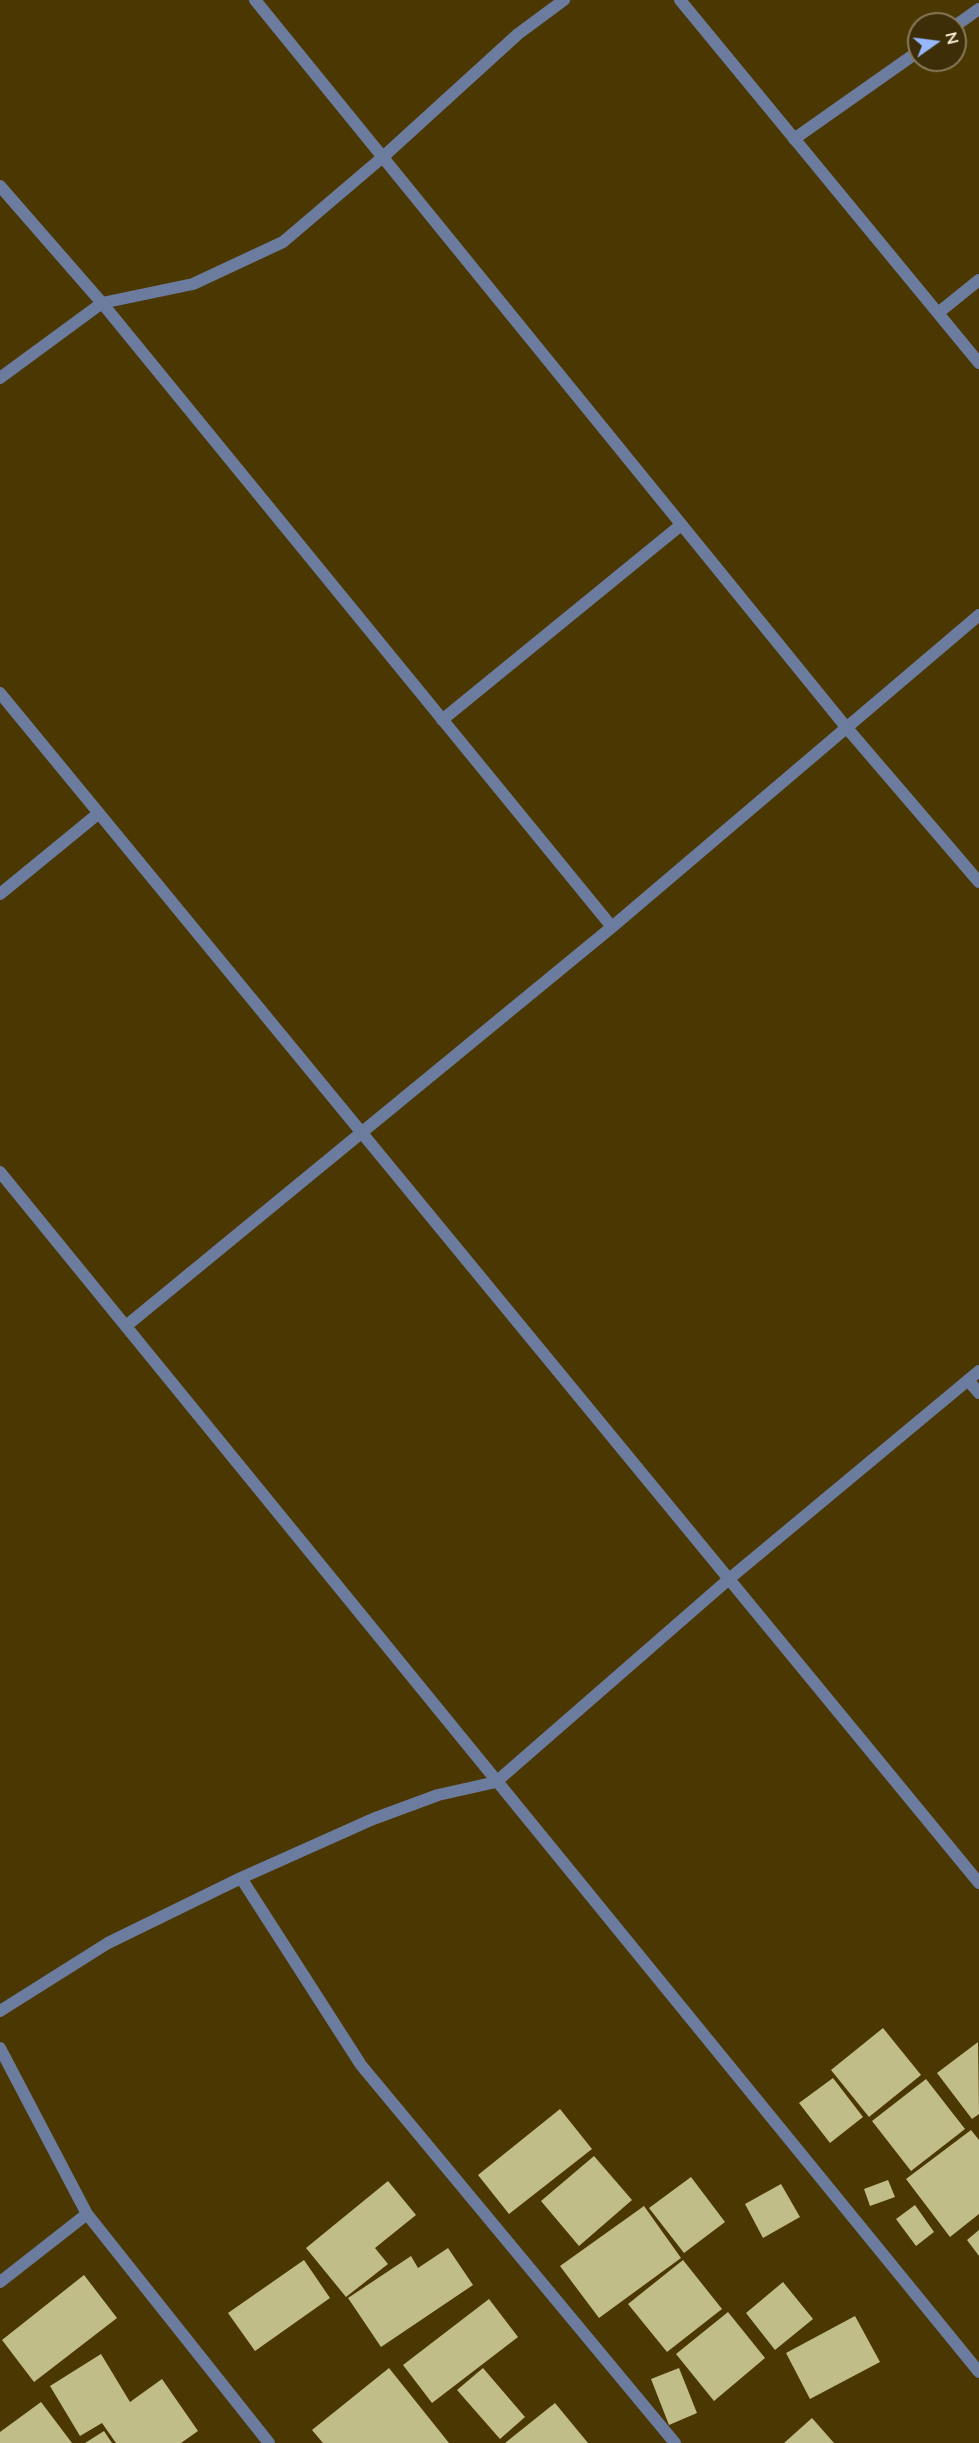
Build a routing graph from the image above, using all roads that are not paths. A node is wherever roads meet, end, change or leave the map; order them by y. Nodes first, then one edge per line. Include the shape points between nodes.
1 (255, 0) edge
2 (564, 0) edge
3 (680, 0) edge
4 (907, 60) edge
5 (794, 140) junction
6 (384, 156) junction
7 (0, 186) edge
8 (979, 280) edge
9 (102, 303) junction
10 (938, 313) junction
11 (979, 363) edge
12 (0, 378) edge
13 (681, 525) junction
14 (979, 615) edge
15 (0, 693) edge
16 (442, 720) junction
17 (846, 727) junction
18 (99, 813) junction
19 (979, 882) edge
20 (0, 894) edge
21 (612, 927) junction
22 (361, 1132) junction
23 (0, 1172) edge
24 (126, 1326) junction
25 (979, 1371) edge
26 (968, 1380) junction
27 (979, 1393) edge
28 (729, 1579) junction
29 (496, 1782) junction
30 (241, 1878) junction
31 (979, 1883) edge
32 (0, 2011) edge
33 (0, 2048) edge
34 (87, 2214) junction
35 (0, 2282) edge
36 (979, 2372) edge
37 (269, 2443) edge
38 (675, 2443) edge

1 - 6 street
2 - 6 street via 518,34
3 - 5 street
4 - 5 street
5 - 10 street
6 - 9 street via 283,242 193,284
6 - 13 street
7 - 9 street
8 - 10 street
9 - 12 street
9 - 16 street
10 - 11 street
13 - 16 street
13 - 17 street
14 - 17 street
15 - 18 street
16 - 21 street
17 - 19 street
17 - 21 street
18 - 20 street
18 - 22 street
21 - 22 street
22 - 24 street
22 - 28 street
23 - 24 street
24 - 29 street
25 - 26 street
26 - 27 street
26 - 28 street
28 - 29 street
28 - 31 street
29 - 30 street via 438,1795 373,1819
29 - 36 street
30 - 32 street via 108,1943
30 - 38 street via 362,2065
33 - 34 street
34 - 35 street
34 - 37 street

